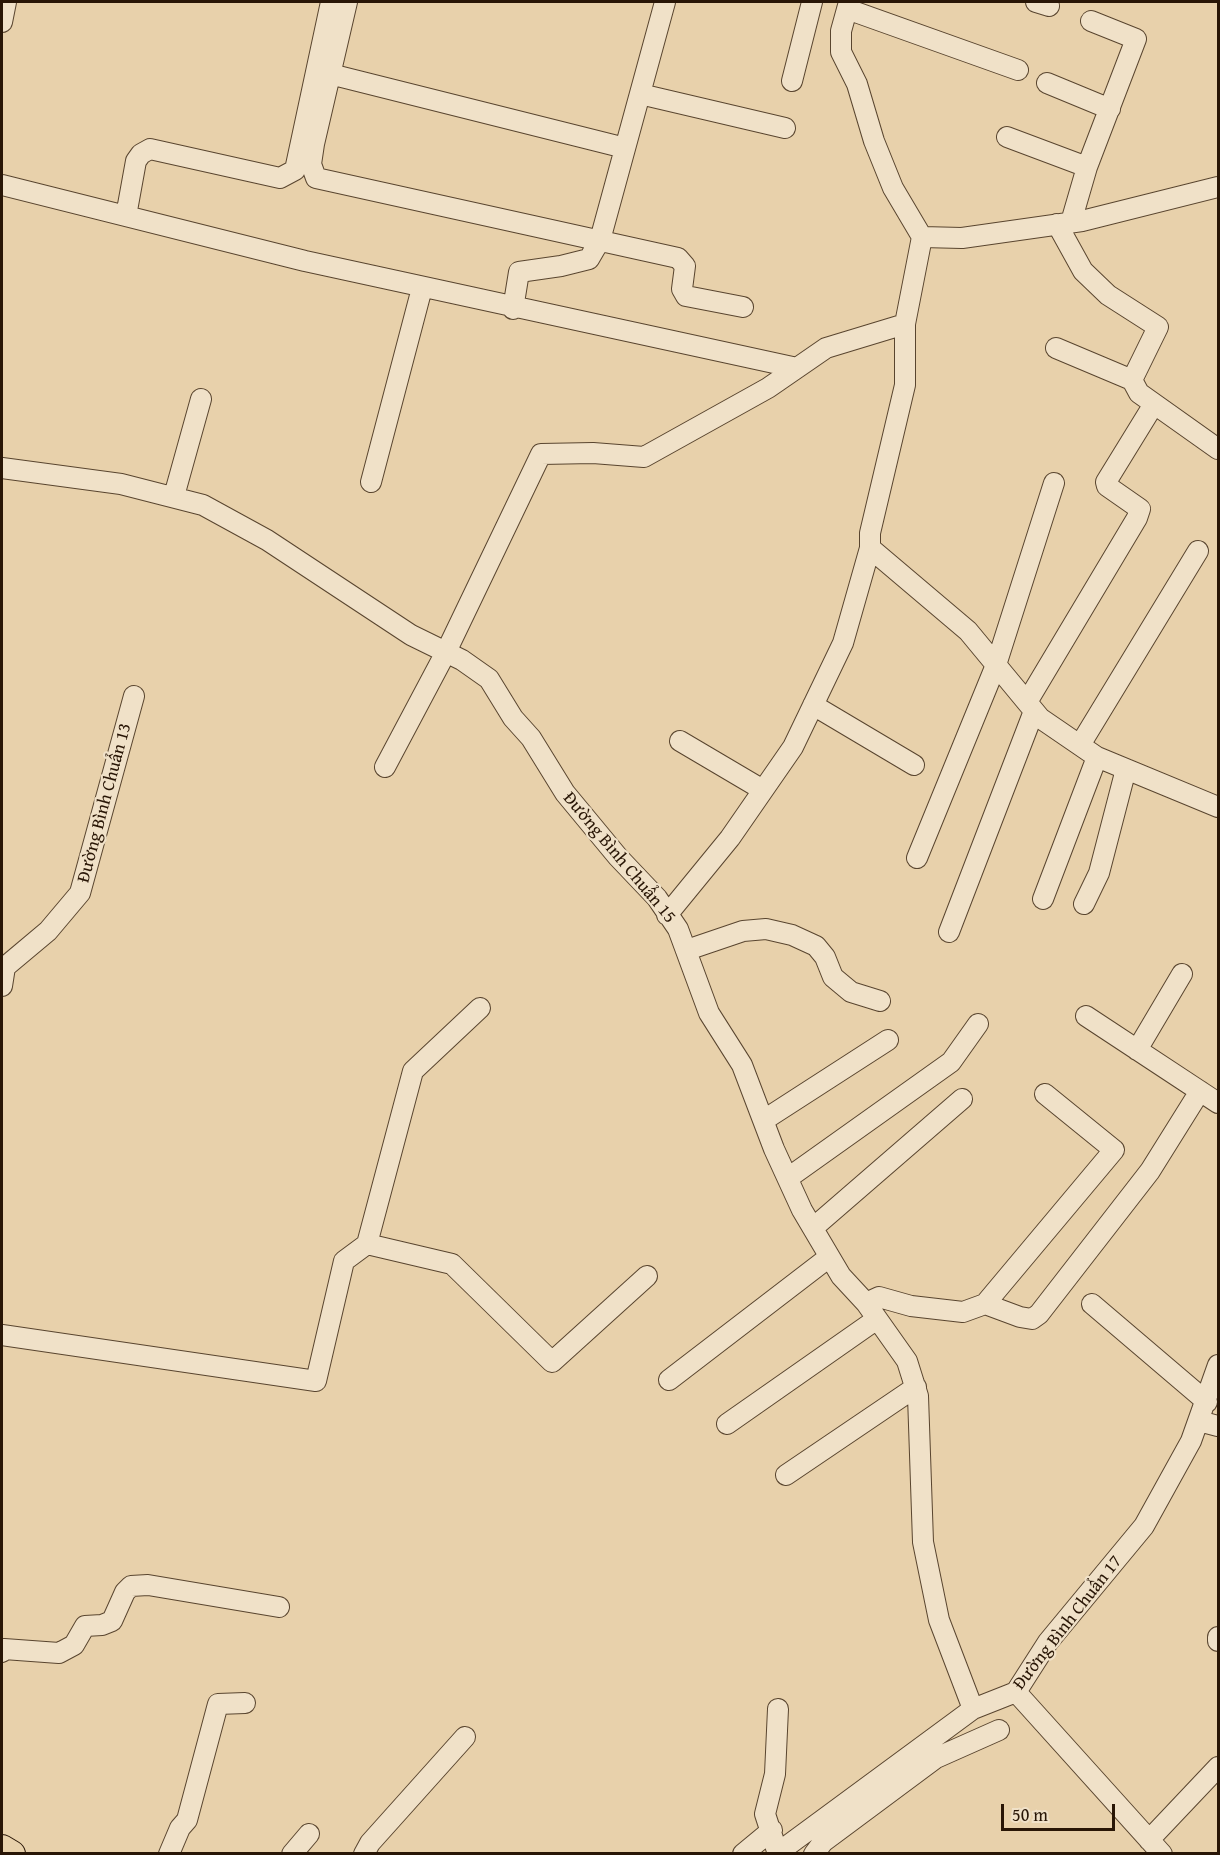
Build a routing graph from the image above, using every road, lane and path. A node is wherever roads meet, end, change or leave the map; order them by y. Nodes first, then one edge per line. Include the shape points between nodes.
1 (6, 2) edge
2 (331, 2) edge
3 (347, 2) edge
4 (665, 2) edge
5 (812, 2) edge
6 (848, 5) edge
7 (2, 21) edge
8 (1091, 21) dead end
9 (1018, 70) dead end
10 (330, 74) junction
11 (792, 81) dead end
12 (1047, 83) dead end
13 (640, 94) junction
14 (1110, 109) junction
15 (785, 128) dead end
16 (1008, 137) dead end
17 (625, 148) junction
18 (1087, 167) junction
19 (2, 185) edge
20 (1218, 187) edge
21 (126, 216) junction
22 (1064, 223) junction
23 (922, 237) junction
24 (600, 240) junction
25 (422, 288) junction
26 (742, 307) dead end
27 (513, 309) junction
28 (905, 324) junction
29 (1056, 348) dead end
30 (797, 369) junction
31 (1132, 380) junction
32 (201, 399) dead end
33 (1154, 404) junction
34 (1218, 449) edge
35 (2, 468) edge
36 (371, 482) dead end
37 (1054, 483) dead end
38 (174, 496) junction
39 (870, 548) junction
40 (1198, 551) dead end
41 (446, 652) junction
42 (996, 665) junction
43 (134, 696) dead end
44 (813, 705) junction
45 (1031, 706) junction
46 (680, 741) dead end
47 (1080, 745) junction
48 (1097, 757) junction
49 (914, 765) dead end
50 (385, 767) dead end
51 (1126, 769) junction
52 (763, 790) junction
53 (1218, 807) edge
54 (917, 858) dead end
55 (1043, 899) dead end
56 (1084, 904) dead end
57 (667, 915) junction
58 (949, 932) dead end
59 (687, 950) junction
60 (1182, 974) dead end
61 (2, 986) edge
62 (880, 1001) dead end
63 (480, 1008) dead end
64 (1086, 1016) dead end
65 (978, 1024) dead end
66 (888, 1040) dead end
67 (1137, 1050) junction
68 (1200, 1091) junction
69 (1045, 1094) dead end
70 (962, 1099) dead end
71 (1218, 1103) edge
72 (764, 1120) junction
73 (788, 1178) junction
74 (813, 1228) junction
75 (367, 1244) junction
76 (828, 1258) junction
77 (647, 1276) dead end
78 (985, 1304) junction
79 (1092, 1304) dead end
80 (872, 1311) junction
81 (2, 1335) edge
82 (1218, 1365) edge
83 (669, 1380) dead end
84 (916, 1387) junction
85 (1207, 1402) junction
86 (1199, 1421) junction
87 (727, 1424) dead end
88 (1218, 1426) edge
89 (786, 1475) dead end
90 (279, 1607) dead end
91 (2, 1652) edge
92 (1016, 1692) junction
93 (245, 1703) dead end
94 (778, 1709) dead end
95 (973, 1709) junction
96 (999, 1730) dead end
97 (465, 1737) dead end
98 (1218, 1767) edge
99 (772, 1830) junction
100 (309, 1834) dead end
101 (1156, 1847) edge
102 (2, 1848) edge
103 (12, 1854) edge
104 (169, 1854) edge
105 (292, 1854) edge
106 (364, 1854) edge
107 (743, 1854) edge
108 (779, 1854) edge
109 (814, 1854) edge

1 - 7 street
2 - 21 street via 295,170 280,178 150,149 136,161
3 - 10 street
4 - 13 street
5 - 11 street
6 - 9 street
6 - 23 street via 841,31 841,52 857,84 893,188
8 - 14 street via 1136,39
10 - 17 street
10 - 24 street via 311,164 316,178
12 - 14 street
13 - 15 street
13 - 17 street
14 - 18 street
16 - 18 street
17 - 24 street
18 - 22 street
19 - 21 street
20 - 22 street
21 - 25 street
22 - 23 street via 962,238
22 - 31 street via 1083,271 1108,295 1158,327
23 - 28 street
24 - 26 street via 678,258 685,266 682,289 686,296
24 - 27 street via 589,259 519,272
25 - 27 street
25 - 36 street
27 - 30 street
28 - 30 street via 826,348
28 - 39 street via 905,385 870,533
29 - 31 street
30 - 41 street via 644,458 593,453 541,454
31 - 33 street via 1139,393
32 - 38 street
33 - 34 street
33 - 45 street via 1106,482 1140,509 1137,518
35 - 38 street, Đường Bình Chuẩn 15 via 97,479
37 - 42 street
38 - 41 street, Đường Bình Chuẩn 15 via 226,516 411,635
39 - 42 street via 968,631
39 - 44 street via 843,643
40 - 47 street
41 - 50 street
41 - 57 street, Đường Bình Chuẩn 15 via 489,679 565,793 657,898
42 - 45 street
42 - 54 street
43 - 61 street, Đường Bình Chuẩn 13 via 80,893 48,931 4,967
44 - 49 street
44 - 52 street via 793,747
45 - 47 street via 1040,718
45 - 58 street
46 - 52 street
47 - 48 street
48 - 51 street
48 - 55 street
51 - 53 street
51 - 56 street via 1099,873
52 - 57 street via 730,838
57 - 59 street, Đường Bình Chuẩn 15
59 - 62 street via 743,931 766,929 792,935 816,946 833,978 851,992
59 - 72 street, Đường Bình Chuẩn 15 via 708,1013 742,1065
60 - 67 street
63 - 75 street via 413,1071
64 - 67 street
65 - 73 street via 951,1062
66 - 72 street
67 - 68 street
68 - 71 street
68 - 78 street via 1150,1171 1039,1314 1032,1319 1020,1317
69 - 78 street via 1114,1149
70 - 74 street
72 - 73 street, Đường Bình Chuẩn 15
73 - 74 street, Đường Bình Chuẩn 15
74 - 76 street, Đường Bình Chuẩn 15
75 - 77 street via 452,1264 552,1362
75 - 81 street via 344,1261 316,1381
76 - 80 street, Đường Bình Chuẩn 15
76 - 83 street
78 - 80 street via 963,1312 911,1306 879,1297
79 - 85 street
80 - 84 street, Đường Bình Chuẩn 15 via 906,1361
80 - 87 street
82 - 85 street, Đường Bình Chuẩn 17
84 - 89 street
84 - 95 street, Đường Bình Chuẩn 15 via 923,1542 939,1620
85 - 86 street, Đường Bình Chuẩn 17
86 - 88 street
86 - 92 street, Đường Bình Chuẩn 17 via 1144,1526 1048,1642
90 - 91 street via 148,1585 131,1586 112,1621 85,1626 74,1645 58,1653 4,1649
92 - 95 street, Đường Bình Chuẩn 17
92 - 101 street
93 - 104 street via 218,1704 187,1820
94 - 99 street via 775,1774 765,1814
95 - 108 street, Đường Bình Chuẩn 17
96 - 109 street via 936,1758 823,1842
97 - 106 street
98 - 101 street
99 - 107 street
99 - 108 street
100 - 105 street
102 - 103 main road

